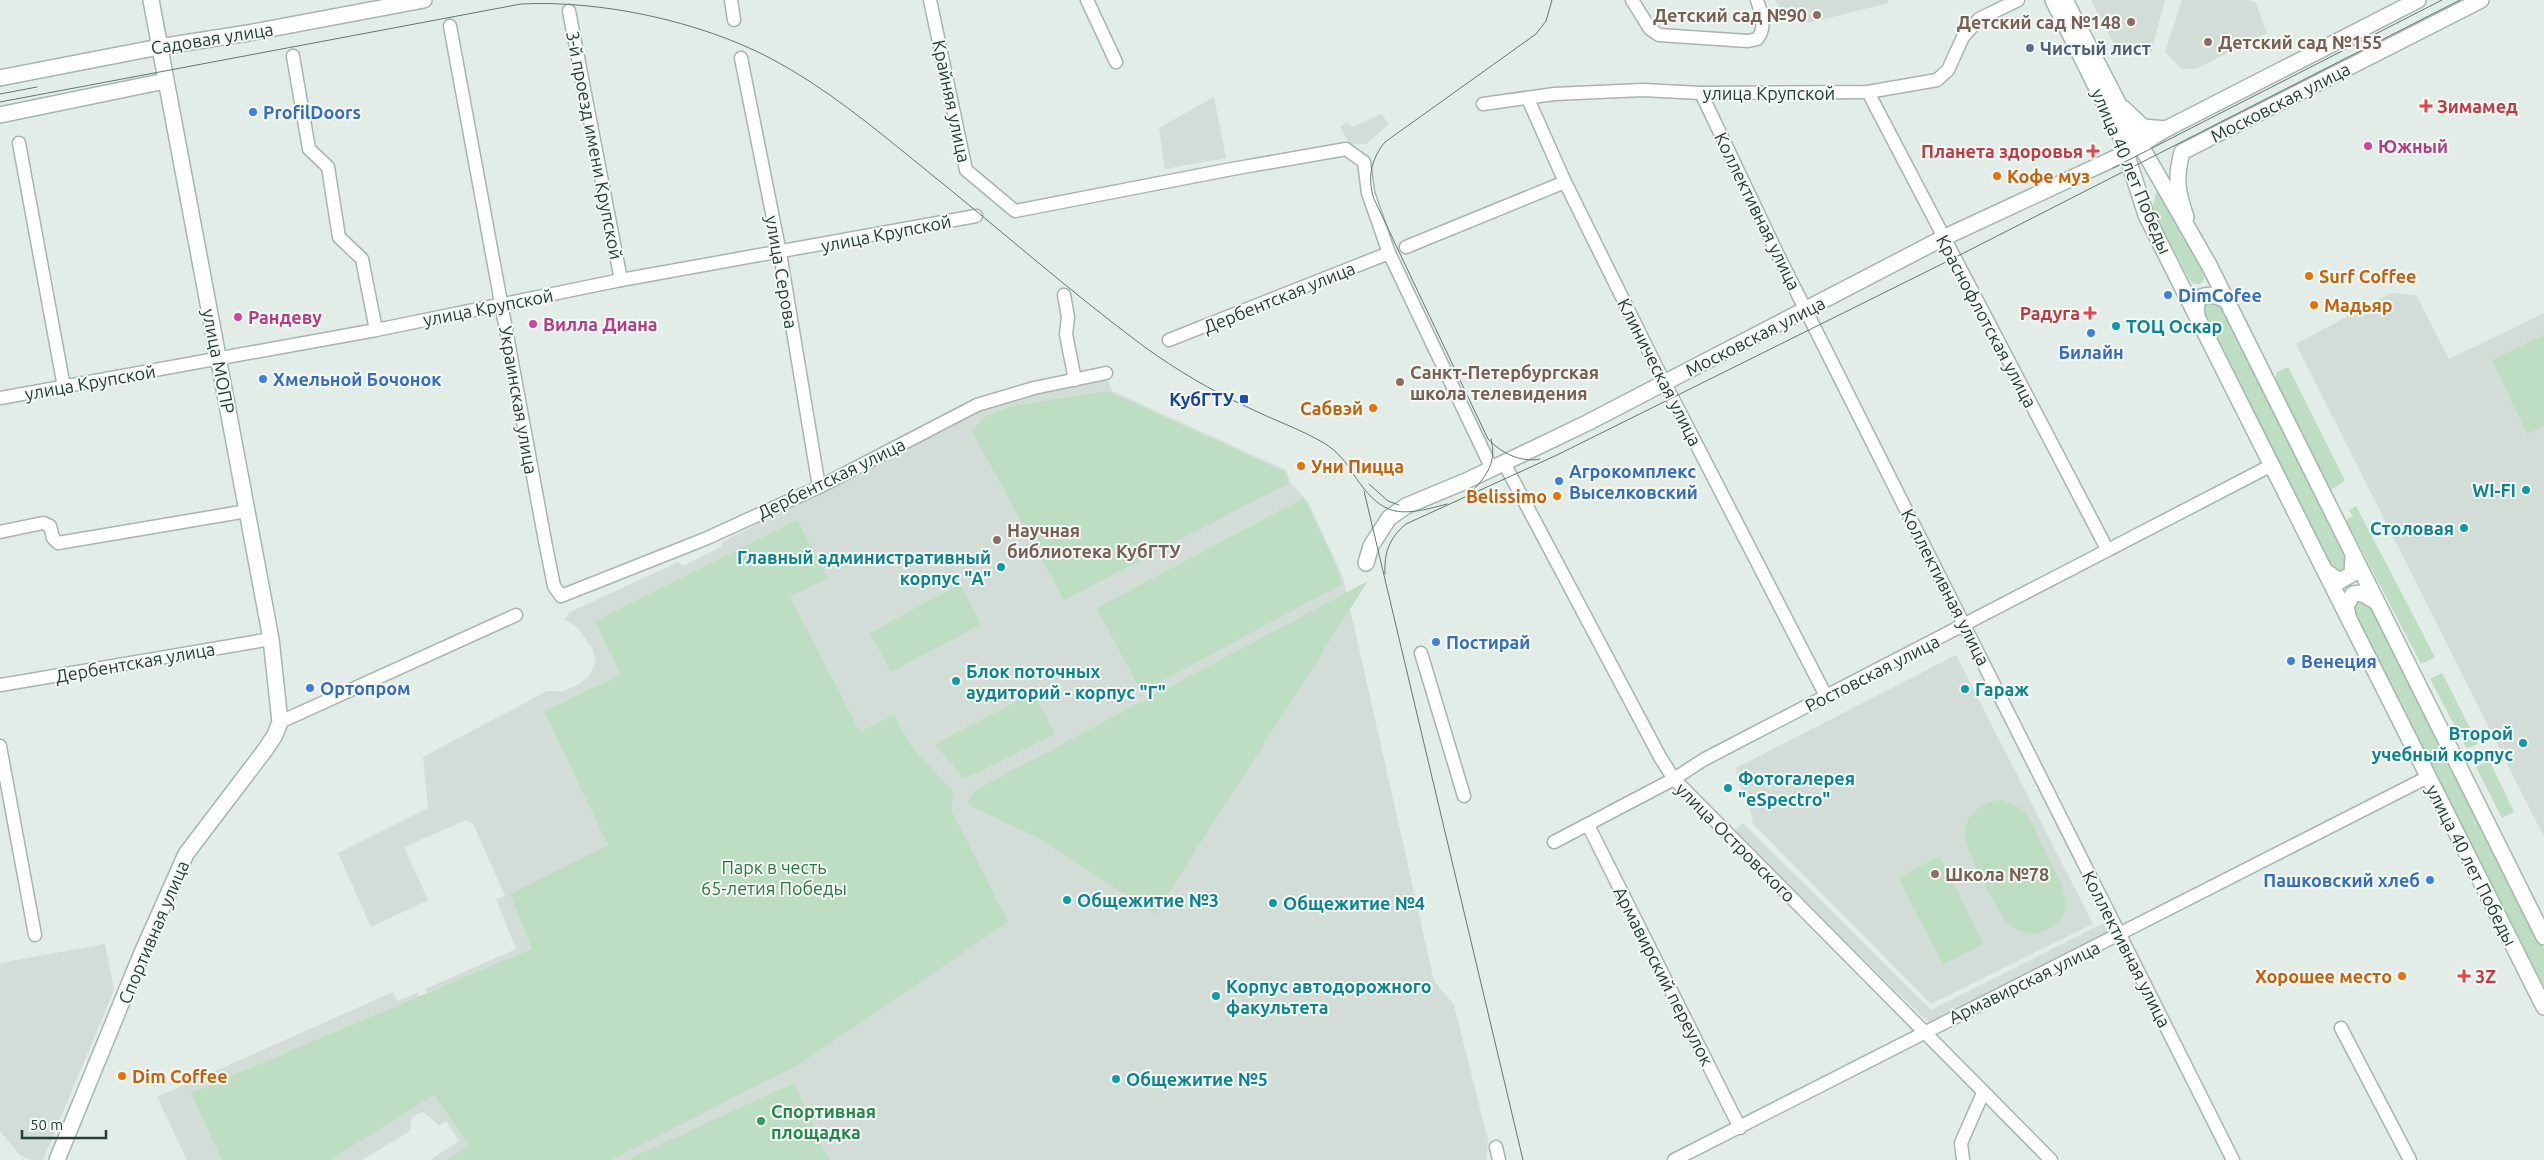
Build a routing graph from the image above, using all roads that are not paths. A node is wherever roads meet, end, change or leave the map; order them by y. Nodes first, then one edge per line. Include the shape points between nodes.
1 (151, 0) edge
2 (424, 0) edge
3 (731, 0) edge
4 (930, 0) edge
5 (1087, 0) edge
6 (1632, 0) edge
7 (1757, 0) edge
8 (2018, 0) edge
9 (2053, 0) edge
10 (2065, 0) edge
11 (2418, 0) edge
12 (2481, 0) edge
13 (569, 11) dead end
14 (734, 20) dead end
15 (450, 26) dead end
16 (159, 47) junction
17 (293, 56) dead end
18 (742, 58) dead end
19 (1116, 62) dead end
20 (0, 78) edge
21 (165, 81) junction
22 (1868, 92) junction
23 (1701, 93) junction
24 (1528, 99) junction
25 (2116, 99) junction
26 (1484, 104) dead end
27 (0, 115) edge
28 (2166, 129) junction
29 (19, 143) dead end
30 (2134, 148) junction
31 (1346, 149) joint
32 (1565, 182) junction
33 (976, 216) dead end
34 (2193, 235) junction
35 (1943, 238) junction
36 (1406, 247) dead end
37 (780, 253) junction
38 (1389, 254) junction
39 (621, 280) junction
40 (1064, 295) dead end
41 (2226, 300) junction
42 (501, 305) junction
43 (1806, 310) junction
44 (2197, 315) junction
45 (376, 330) junction
46 (1170, 340) dead end
47 (219, 359) junction
48 (1106, 373) dead end
49 (1076, 380) junction
50 (1664, 382) junction
51 (64, 387) junction
52 (0, 398) edge
53 (2272, 465) junction
54 (1498, 466) junction
55 (819, 487) junction
56 (247, 511) junction
57 (0, 532) edge
58 (2107, 549) junction
59 (2353, 557) junction
60 (1366, 563) dead end
61 (2325, 571) junction
62 (561, 596) joint
63 (2376, 601) junction
64 (516, 615) dead end
65 (2348, 616) junction
66 (1965, 626) junction
67 (271, 639) junction
68 (1421, 652) dead end
69 (0, 685) edge
70 (1826, 696) junction
71 (280, 722) junction
72 (0, 746) edge
73 (2428, 777) junction
74 (1674, 779) junction
75 (1464, 796) dead end
76 (1588, 825) junction
77 (1554, 842) dead end
78 (35, 934) dead end
79 (2120, 934) junction
80 (2544, 937) edge
81 (2544, 1006) edge
82 (2341, 1028) dead end
83 (1925, 1031) junction
84 (1983, 1093) junction
85 (1740, 1128) junction
86 (1496, 1147) dead end
87 (57, 1160) edge
88 (1500, 1160) edge
89 (1674, 1160) edge
90 (1963, 1160) edge
91 (2051, 1160) edge
92 (2233, 1160) edge
93 (2410, 1160) edge

1 - 16 main road, улица МОПР
2 - 16 main road, Садовая улица
3 - 14 street
4 - 31 street, Крайняя улица via 966,170 1015,211
5 - 19 street
6 - 7 street via 1650,29 1659,35 1748,41 1758,39 1762,34
8 - 22 street, улица Крупской via 1979,19 1963,37 1948,70 1937,80
9 - 30 main road, улица 40 лет Победы
10 - 25 main road, улица 40 лет Победы
11 - 28 main road, Московская улица
12 - 34 main road, Московская улица via 2182,152 2177,171 2177,192
13 - 39 street, 3-й проезд имени Крупской
15 - 42 street, Украинская улица
16 - 20 main road, Садовая улица
16 - 21 main road, улица МОПР
17 - 45 street via 309,150 328,167 339,237 362,259
18 - 37 street, улица Серова
21 - 27 main road, Садовая улица
21 - 47 main road, улица МОПР
22 - 23 street, улица Крупской
22 - 35 street, Краснофлотская улица
23 - 24 street, улица Крупской via 1643,90 1554,94
23 - 43 street, Коллективная улица
24 - 26 street, улица Крупской
24 - 32 street, Клиническая улица
25 - 28 main road via 2143,127
25 - 30 main road, улица 40 лет Победы
28 - 30 main road, Московская улица
29 - 51 street
30 - 34 main road, улица 40 лет Победы
30 - 35 main road, Московская улица
30 - 44 main road, улица 40 лет Победы via 2146,215
31 - 38 street, улица Островского via 1364,162 1368,193
32 - 36 street
32 - 50 street, Клиническая улица
33 - 37 street, улица Крупской
34 - 41 main road, улица 40 лет Победы
35 - 43 main road, Московская улица
35 - 58 street, Краснофлотская улица
37 - 39 street, улица Крупской
37 - 55 street, улица Серова
38 - 46 street, Дербентская улица
38 - 54 street, улица Островского
39 - 42 street, улица Крупской
40 - 49 street via 1068,317 1066,334
41 - 44 main road via 2212,294 2203,297 2197,305
41 - 59 main road, улица 40 лет Победы
42 - 45 street, улица Крупской
42 - 62 street, Украинская улица via 554,586
43 - 50 main road, Московская улица
43 - 66 street, Коллективная улица
44 - 53 main road, улица 40 лет Победы
45 - 47 street, улица Крупской
47 - 51 street, улица Крупской
47 - 56 main road, улица МОПР
48 - 49 street, Дербентская улица
49 - 55 street, Дербентская улица via 1034,388 977,405
50 - 54 main road, Московская улица
50 - 70 street, Клиническая улица
51 - 52 street, улица Крупской
53 - 58 street, Ростовская улица
53 - 61 main road, улица 40 лет Победы
54 - 60 main road, Московская улица via 1423,501 1414,502 1389,518 1371,546
54 - 74 street, улица Островского
55 - 62 street, Дербентская улица via 705,539
56 - 57 street via 58,543 50,526 43,523
56 - 67 main road, улица МОПР
58 - 66 street, Ростовская улица
59 - 61 main road via 2352,574 2347,579 2340,581
59 - 63 main road, улица 40 лет Победы
61 - 65 main road, улица 40 лет Победы
63 - 65 main road via 2361,593 2353,594 2346,606
63 - 80 main road, улица 40 лет Победы
64 - 71 street
65 - 73 main road, улица 40 лет Победы
66 - 70 street, Ростовская улица
66 - 79 street, Коллективная улица
67 - 69 street, Дербентская улица
67 - 71 main road, улица МОПР
68 - 75 street
70 - 74 street, Ростовская улица via 1703,760
71 - 87 main road, Спортивная улица via 270,742 186,854 148,937
72 - 78 street
73 - 79 street, Армавирская улица
73 - 81 main road, улица 40 лет Победы
74 - 76 street, Ростовская улица
74 - 83 street, улица Островского
76 - 77 street, Ростовская улица
76 - 85 street, Армавирский переулок
79 - 83 street, Армавирская улица
79 - 92 street, Коллективная улица
82 - 93 street
83 - 84 street, улица Островского
83 - 85 street, Армавирская улица
84 - 90 street via 1961,1143
84 - 91 street, улица Островского
85 - 89 street, Армавирская улица
86 - 88 street

